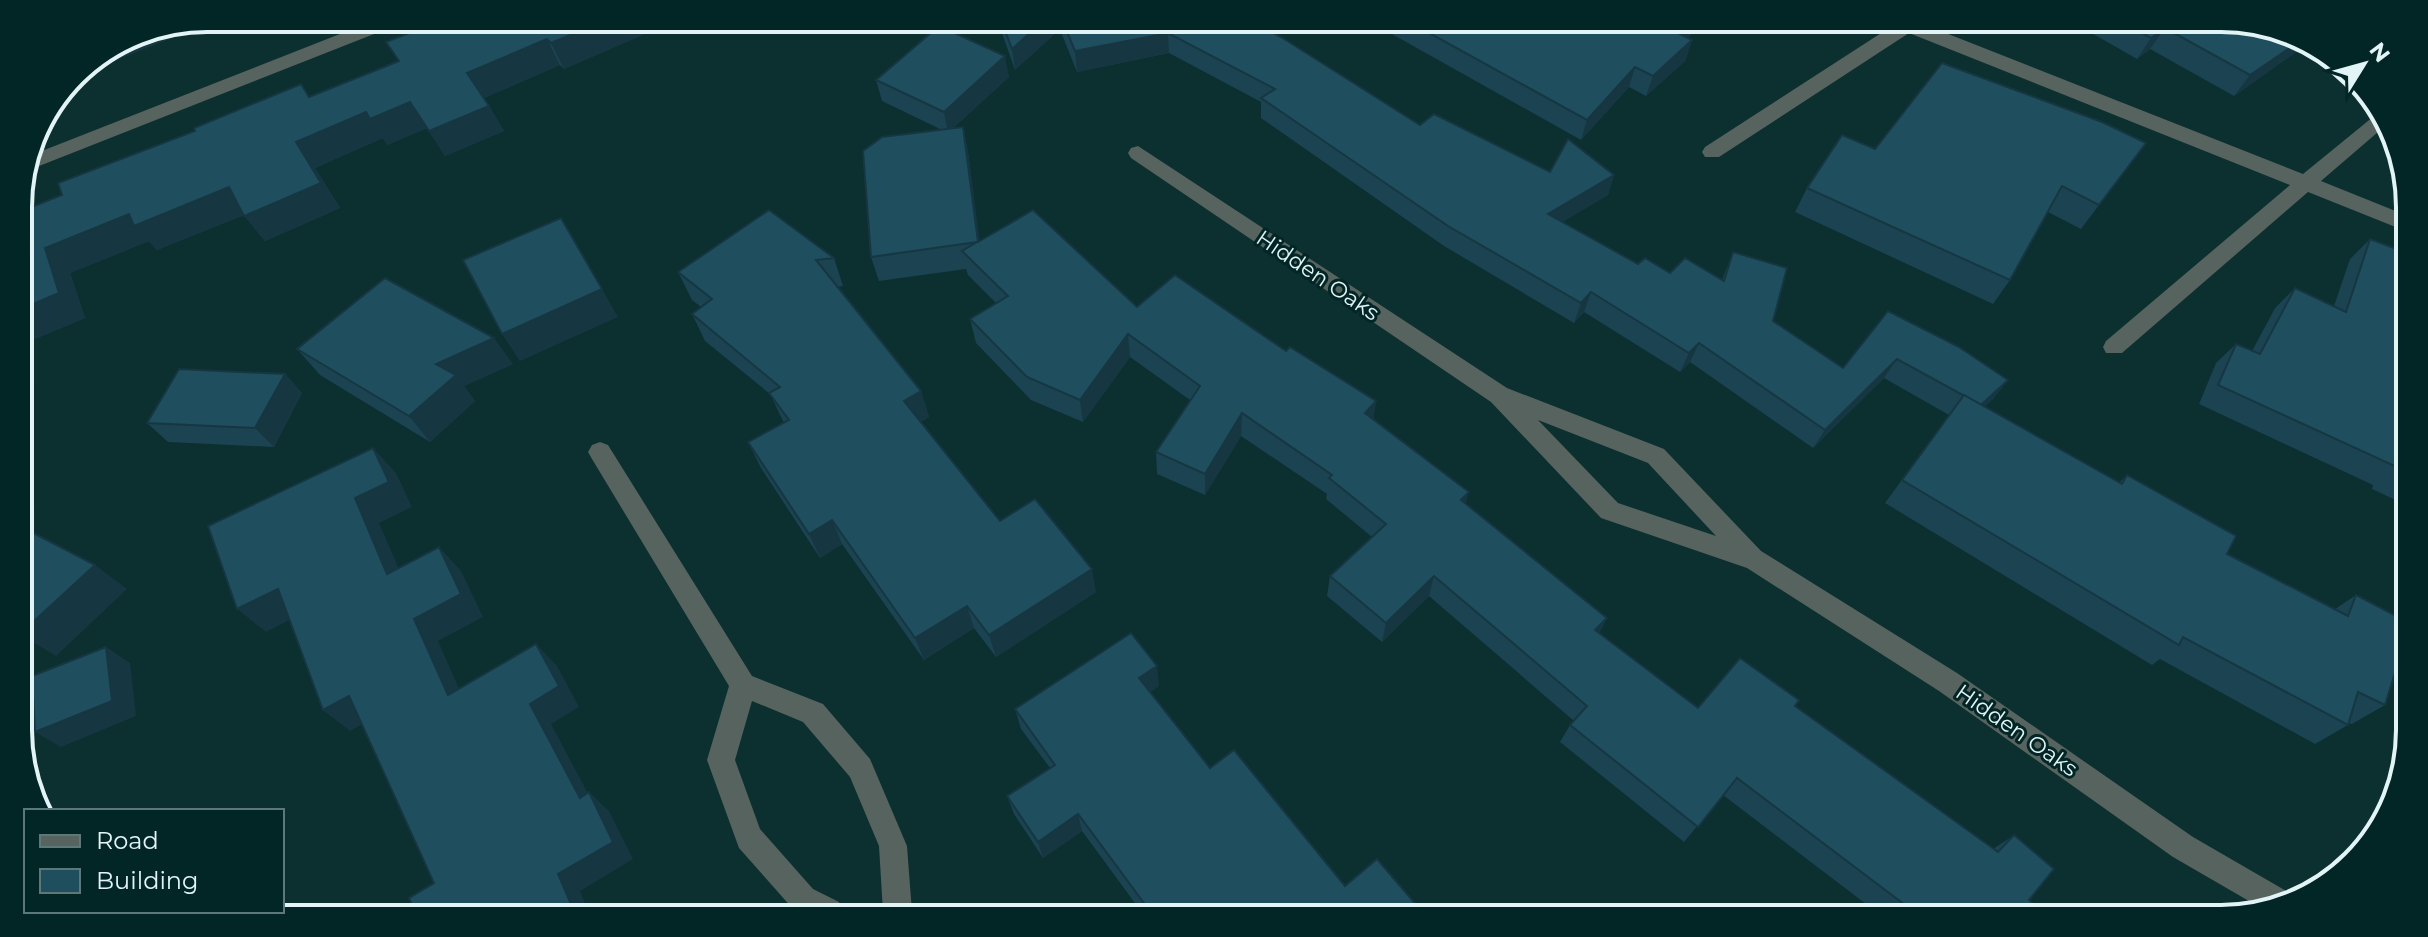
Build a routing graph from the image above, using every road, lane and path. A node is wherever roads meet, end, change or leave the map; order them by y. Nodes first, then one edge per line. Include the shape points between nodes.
1 (362, 32) edge
2 (1898, 32) edge
3 (1922, 32) edge
4 (2375, 124) edge
5 (1712, 152) dead end
6 (1138, 153) dead end
7 (38, 160) edge
8 (2305, 183) junction
9 (2396, 219) edge
10 (2114, 347) dead end
11 (1499, 395) junction
12 (600, 452) dead end
13 (1755, 560) junction
14 (743, 685) junction
15 (2271, 898) edge
16 (815, 905) edge
17 (897, 905) edge

1 - 7 street
2 - 5 street
3 - 8 street
4 - 8 street
6 - 11 street, Hidden Oaks
8 - 9 street
8 - 10 street
11 - 13 street, Hidden Oaks via 1656,456
11 - 13 street, Hidden Oaks via 1610,511
12 - 14 street
13 - 15 street, Hidden Oaks via 1948,682 2183,847
14 - 16 street via 721,760 749,838 803,899
14 - 17 street via 813,713 860,768 893,846

